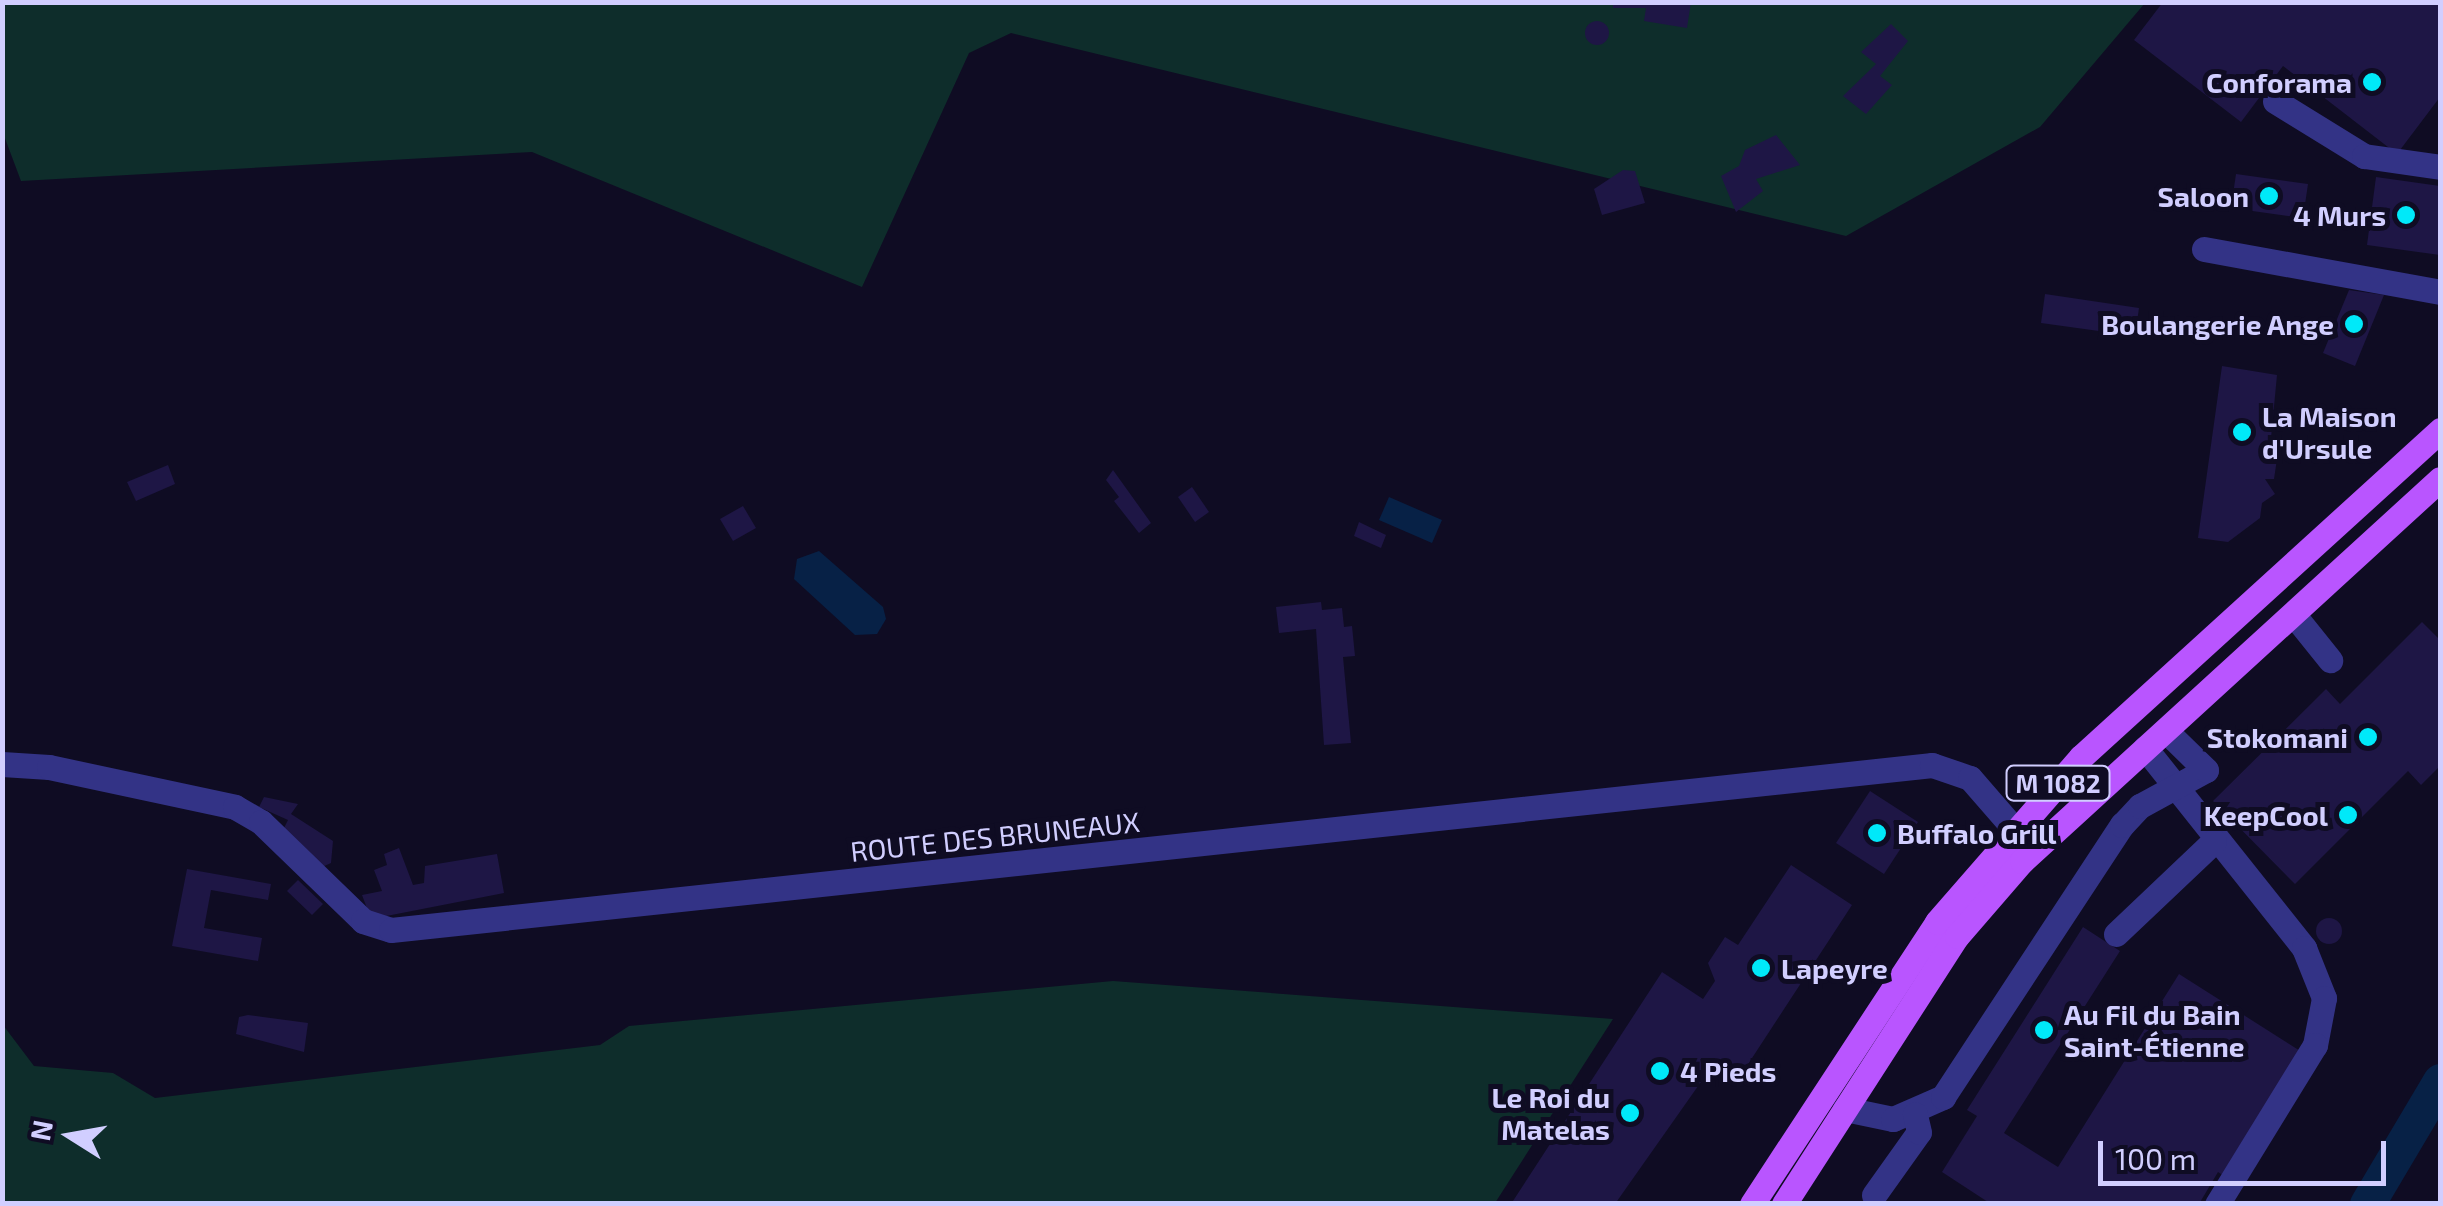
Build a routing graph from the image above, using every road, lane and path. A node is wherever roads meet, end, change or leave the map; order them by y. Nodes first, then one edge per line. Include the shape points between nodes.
1 (2275, 101) dead end
2 (2438, 160) edge
3 (2204, 249) dead end
4 (2440, 292) edge
5 (2440, 430) edge
6 (2440, 479) edge
7 (2294, 615) junction
8 (2330, 660) dead end
9 (2139, 705) junction
10 (2118, 724) junction
11 (2166, 731) junction
12 (2144, 748) junction
13 (2, 764) edge
14 (2179, 789) junction
15 (2016, 831) junction
16 (2214, 841) junction
17 (2022, 861) junction
18 (2116, 934) dead end
19 (1845, 1109) junction
20 (1915, 1114) junction
21 (1874, 1195) dead end
22 (1752, 1204) edge
23 (1784, 1204) edge
24 (2217, 1204) edge

1 - 2 street via 2364,156
3 - 4 street
5 - 9 main road, M 1082
6 - 7 main road, M 1082
7 - 8 street
7 - 11 main road, M 1082
9 - 10 main road, M 1082
9 - 11 main road
10 - 12 main road
10 - 15 main road, M 1082
11 - 12 main road, M 1082
11 - 14 street via 2206,770
12 - 14 street
12 - 17 main road, M 1082
13 - 15 street, ROUTE DES BRUNEAUX via 234,807 261,822 363,921 392,930 1877,768 1932,765 1970,778
14 - 16 street
14 - 20 street via 2140,806 2122,824 1943,1097
15 - 17 street
15 - 22 main road, M 1082 via 1937,922
16 - 18 street
16 - 24 street via 2304,948 2324,998 2315,1045
17 - 19 main road, M 1082 via 1957,936
19 - 20 street via 1871,1119
19 - 23 main road, M 1082
20 - 21 street via 1920,1132

